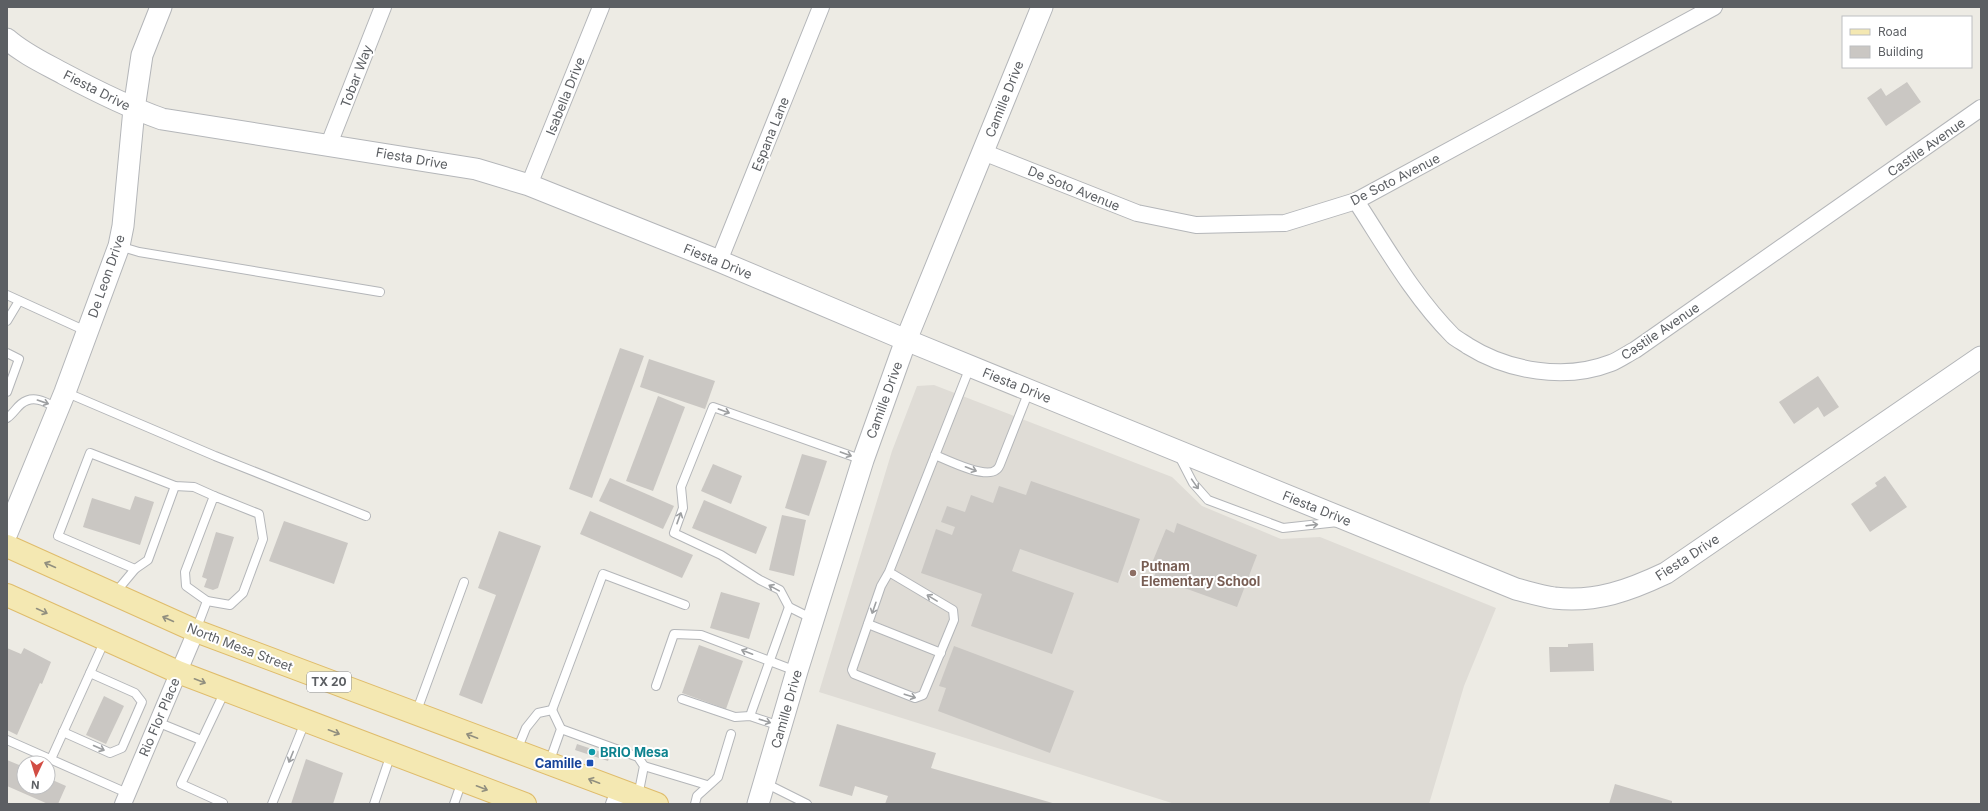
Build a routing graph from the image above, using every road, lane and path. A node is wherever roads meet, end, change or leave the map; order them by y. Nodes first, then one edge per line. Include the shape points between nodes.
1 (161, 7) edge
2 (384, 7) edge
3 (601, 7) edge
4 (821, 7) edge
5 (1042, 7) edge
6 (1714, 7) edge
7 (7, 39) edge
8 (1981, 108) edge
9 (134, 109) junction
10 (330, 144) junction
11 (983, 152) junction
12 (529, 185) junction
13 (1356, 202) junction
14 (119, 246) junction
15 (719, 261) junction
16 (380, 292) dead end
17 (7, 295) edge
18 (19, 301) junction
19 (7, 321) edge
20 (87, 331) junction
21 (906, 340) junction
22 (7, 353) edge
23 (1981, 357) edge
24 (970, 366) junction
25 (1030, 390) junction
26 (7, 392) edge
27 (62, 400) junction
28 (7, 418) edge
29 (1176, 450) junction
30 (935, 455) junction
31 (863, 460) junction
32 (175, 486) junction
33 (214, 496) junction
34 (366, 516) dead end
35 (1349, 521) junction
36 (7, 533) edge
37 (7, 546) edge
38 (135, 569) junction
39 (889, 572) junction
40 (464, 582) dead end
41 (114, 594) junction
42 (7, 595) edge
43 (207, 601) junction
44 (685, 605) dead end
45 (789, 608) junction
46 (814, 619) junction
47 (868, 624) junction
48 (196, 631) junction
49 (105, 640) junction
50 (941, 653) junction
51 (769, 661) junction
52 (178, 672) junction
53 (797, 672) junction
54 (90, 673) junction
55 (656, 686) dead end
56 (225, 690) junction
57 (682, 699) dead end
58 (552, 710) junction
59 (415, 714) junction
60 (750, 716) junction
61 (306, 721) junction
62 (157, 722) junction
63 (781, 726) junction
64 (561, 729) junction
65 (63, 732) junction
66 (731, 734) dead end
67 (7, 740) edge
68 (201, 740) junction
69 (516, 752) junction
70 (391, 754) junction
71 (42, 755) edge
72 (53, 755) edge
73 (56, 762) edge
74 (549, 764) junction
75 (644, 766) junction
76 (462, 780) junction
77 (764, 783) junction
78 (707, 785) junction
79 (125, 798) edge
80 (632, 799) edge
81 (223, 803) edge
82 (272, 804) edge
83 (374, 804) edge
84 (454, 804) edge
85 (525, 804) edge
86 (695, 804) edge
87 (758, 804) edge
88 (807, 804) edge

1 - 9 street, De Leon Drive via 142,55
2 - 10 street, Tobar Way
3 - 12 street, Isabella Drive
4 - 15 street, Espana Lane
5 - 11 street, Camille Drive
6 - 13 street, De Soto Avenue
7 - 9 street, Fiesta Drive via 20,50
8 - 13 street, Castile Avenue via 1634,350 1611,363 1580,370 1544,371 1516,367 1485,356 1454,337 1426,305
9 - 10 street, Fiesta Drive via 162,118
9 - 14 street, De Leon Drive
10 - 12 street, Fiesta Drive via 476,170
11 - 13 street, De Soto Avenue via 1137,213 1196,225 1285,223
11 - 21 street, Camille Drive
12 - 15 street, Fiesta Drive
14 - 16 lane via 139,252
14 - 20 street, De Leon Drive
15 - 21 street, Fiesta Drive
17 - 18 lane
18 - 19 lane
18 - 20 lane
20 - 27 street, De Leon Drive
21 - 24 street, Fiesta Drive
21 - 31 street, Camille Drive
22 - 26 lane via 19,359
23 - 35 street, Fiesta Drive via 1666,573 1632,589 1609,595 1583,599 1554,598 1516,589
24 - 25 street, Fiesta Drive
24 - 30 lane
25 - 29 street, Fiesta Drive
30 -> 25 lane via 980,472 989,473 996,470
28 -> 27 lane via 21,403 31,399
27 - 34 lane via 215,456
27 - 36 street, De Leon Drive
29 - 35 street, Fiesta Drive
29 -> 35 lane via 1193,483 1208,500 1283,528
30 - 39 lane
45 -> 31 lane via 780,590 721,555 674,533 683,508 681,487 714,407
31 - 46 street, Camille Drive
32 - 33 lane via 194,487
32 - 38 lane via 148,560
32 - 38 lane via 90,453 58,536
33 - 43 lane via 185,572 186,586
33 - 43 lane via 259,514 263,539 243,593 230,605
41 -> 37 main road, North Mesa Street / TX 20
38 - 41 lane
39 -> 47 lane via 881,586
50 -> 39 lane via 954,620 953,610
40 - 59 lane
48 -> 41 main road, North Mesa Street / TX 20
42 -> 49 main road
43 - 48 lane
44 - 58 lane via 603,574
45 - 46 lane
45 - 51 lane
46 - 53 street, Camille Drive
47 - 50 lane
47 -> 50 lane via 852,670 854,674 915,698 923,695
48 - 52 street, Rio Flor Place
48 - 59 main road, North Mesa Street / TX 20
49 - 52 main road
49 - 54 lane
51 - 53 lane
51 -> 55 lane via 701,635 674,634
51 - 60 lane
52 -> 56 main road
52 - 62 street, Rio Flor Place
53 - 63 street, Camille Drive
54 - 65 lane
65 -> 54 lane via 110,753 122,748 142,702 135,693
56 - 61 main road
56 - 68 lane
57 - 60 lane via 735,716
58 - 64 lane
58 - 69 lane via 538,713 526,728
69 -> 59 main road, North Mesa Street / TX 20
60 -> 63 lane
61 -> 70 main road
61 -> 82 lane
62 - 68 lane
62 - 79 street, Rio Flor Place
63 - 77 street, Camille Drive
64 - 74 lane
64 - 75 lane via 638,757
65 - 72 lane
66 - 78 lane via 718,777
67 - 71 lane
68 - 81 lane via 181,784
69 - 74 main road, North Mesa Street / TX 20
70 - 76 main road
70 - 83 lane
73 - 79 lane
80 -> 74 main road, North Mesa Street / TX 20
75 - 78 lane
75 - 80 lane
76 - 84 lane
76 -> 85 main road
77 - 87 street, Camille Drive
77 - 88 lane
78 - 86 lane via 697,796

